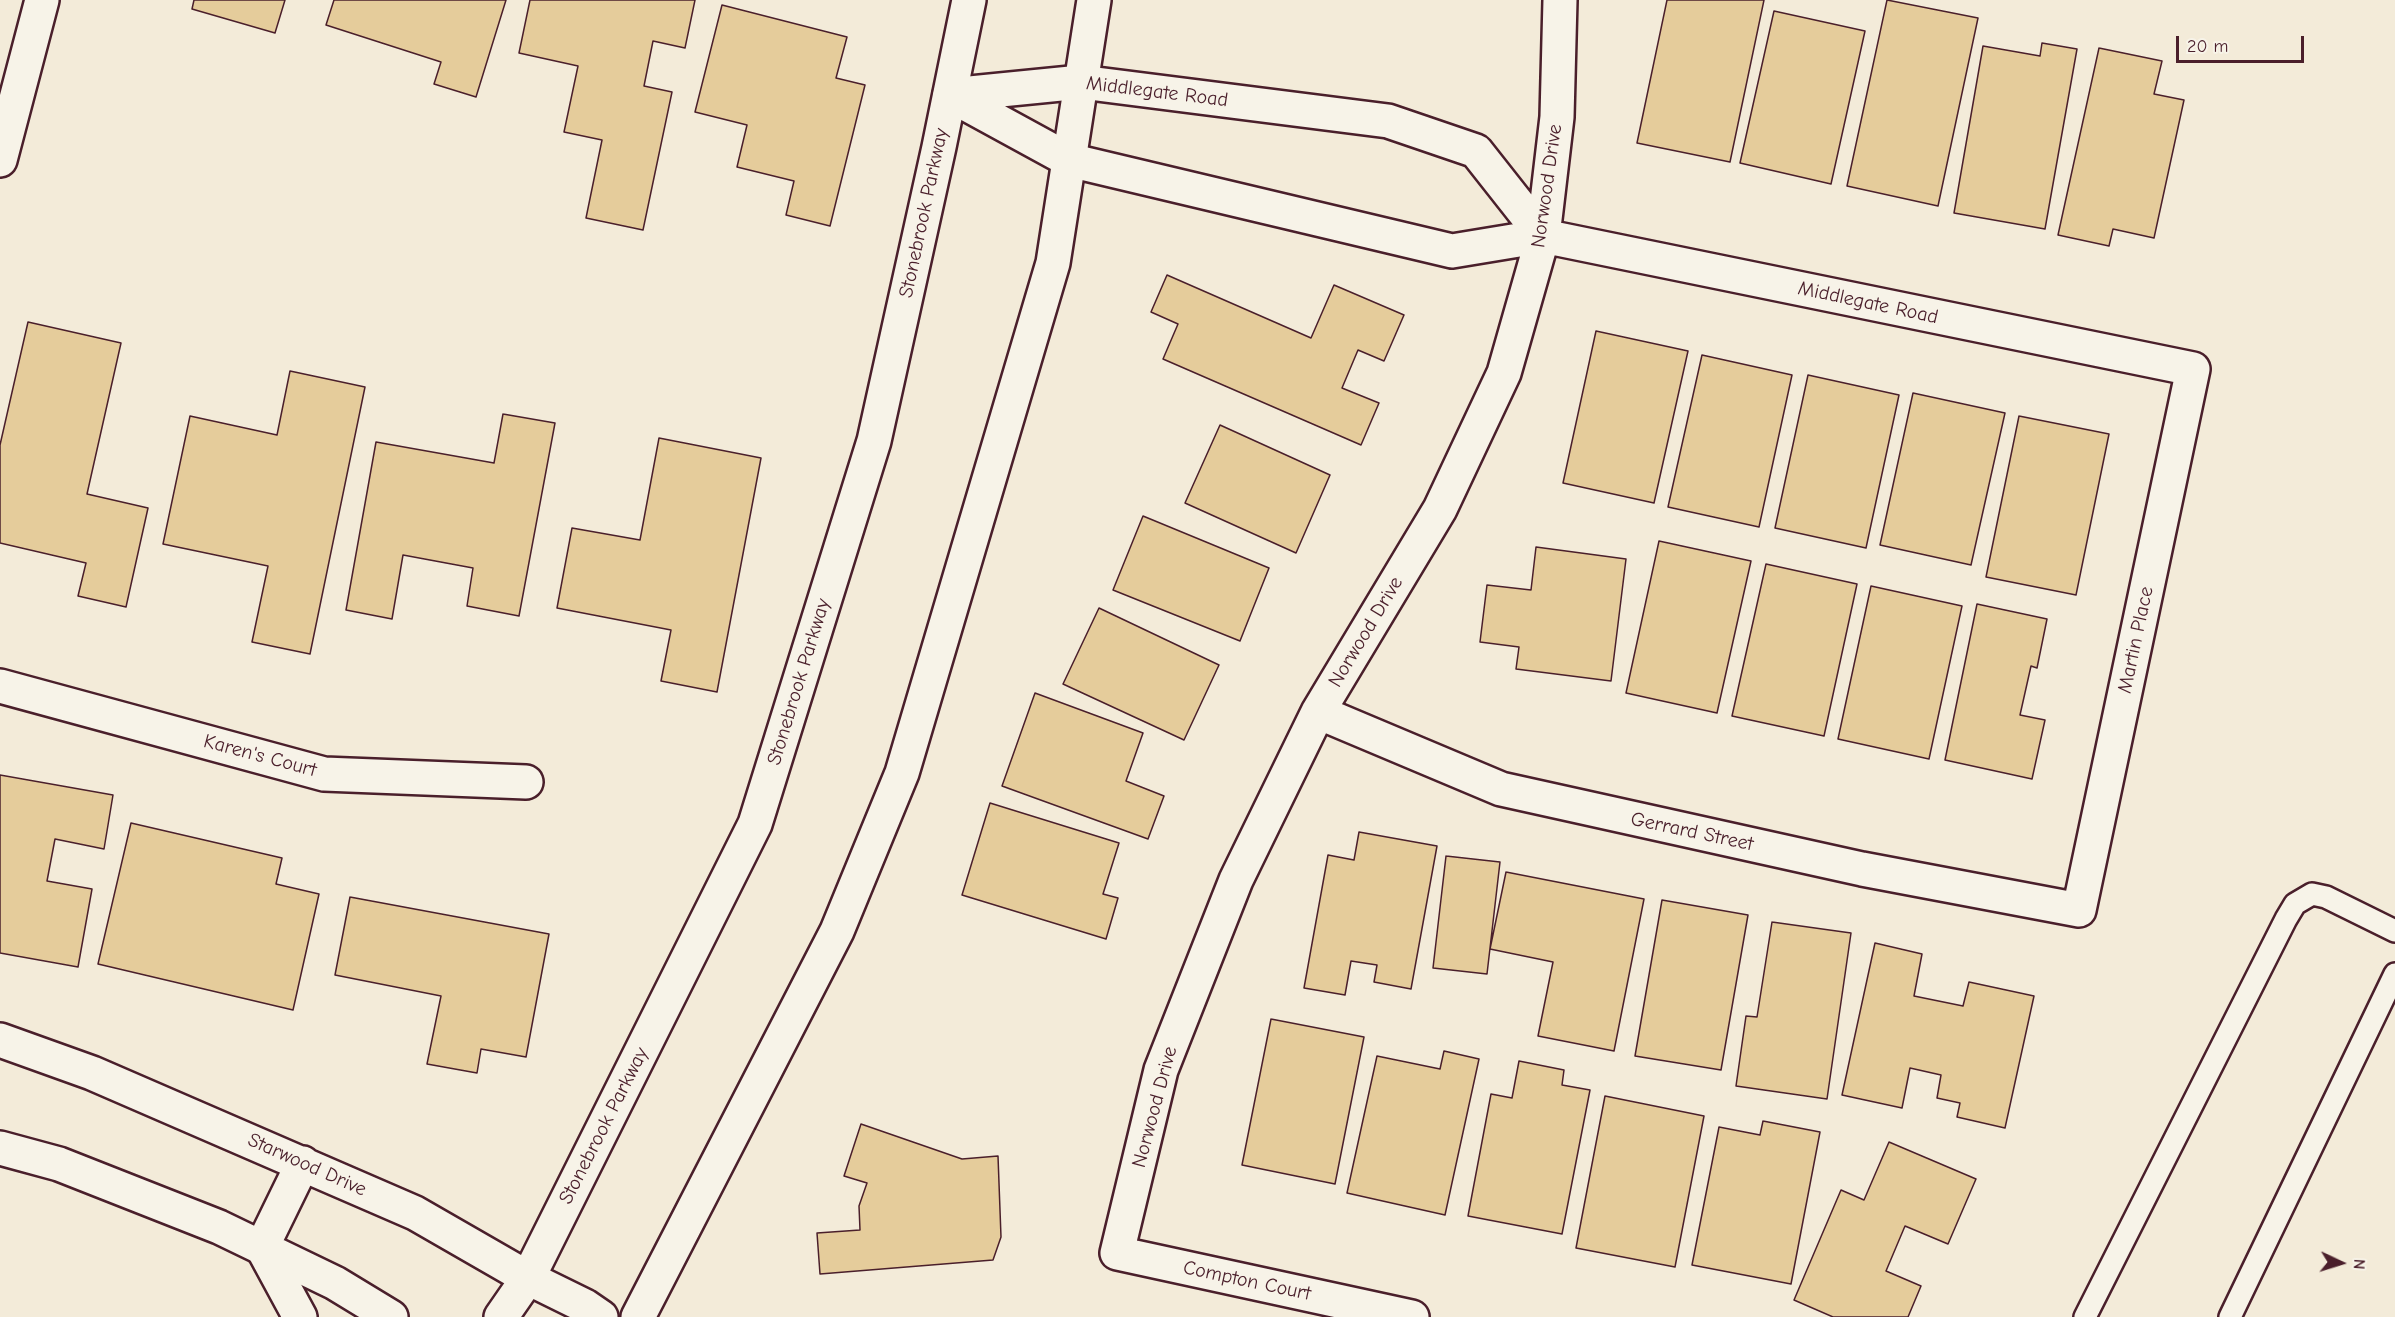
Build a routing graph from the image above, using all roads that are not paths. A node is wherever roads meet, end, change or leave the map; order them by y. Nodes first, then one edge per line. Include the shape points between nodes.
1 (42, 0) edge
2 (969, 0) edge
3 (1094, 0) edge
4 (1560, 0) edge
5 (1081, 82) junction
6 (950, 95) junction
7 (0, 160) edge
8 (1069, 160) junction
9 (1543, 236) junction
10 (2193, 369) joint
11 (0, 686) edge
12 (1318, 712) junction
13 (526, 782) dead end
14 (2079, 910) joint
15 (2395, 931) edge
16 (2395, 974) edge
17 (0, 1040) edge
18 (0, 1148) edge
19 (303, 1163) junction
20 (262, 1247) junction
21 (1117, 1253) joint
22 (528, 1278) junction
23 (300, 1317) edge
24 (391, 1317) edge
25 (501, 1317) edge
26 (602, 1317) edge
27 (638, 1317) edge
28 (1412, 1317) edge
29 (2085, 1317) edge
30 (2230, 1317) edge

1 - 7 street
2 - 6 street, Stonebrook Parkway
3 - 5 street
4 - 9 street, Norwood Drive via 1557,117
5 - 6 street, Middlegate Road
5 - 8 street
5 - 9 street, Middlegate Road via 1388,121 1476,151
6 - 8 street, Middlegate Road
6 - 22 street, Stonebrook Parkway via 874,441 755,824
8 - 9 street, Middlegate Road via 1452,250
8 - 27 street via 1053,263 902,773 837,931
9 - 10 street, Middlegate Road
9 - 12 street, Norwood Drive via 1504,373 1440,509
10 - 14 street, Martin Place
11 - 13 street, Karen's Court via 324,774
12 - 14 street, Gerrard Street via 1501,789 1862,869
12 - 21 street, Norwood Drive via 1236,880 1161,1070
15 - 29 lane via 2326,897 2312,894 2295,904
16 - 30 lane
17 - 19 street, Starwood Drive via 92,1073
18 - 20 street via 59,1164
19 - 20 street
19 - 22 street, Starwood Drive via 415,1213
20 - 23 street
20 - 24 street via 335,1283
21 - 28 street, Compton Court
22 - 25 street, Stonebrook Parkway
22 - 26 street, Starwood Drive

